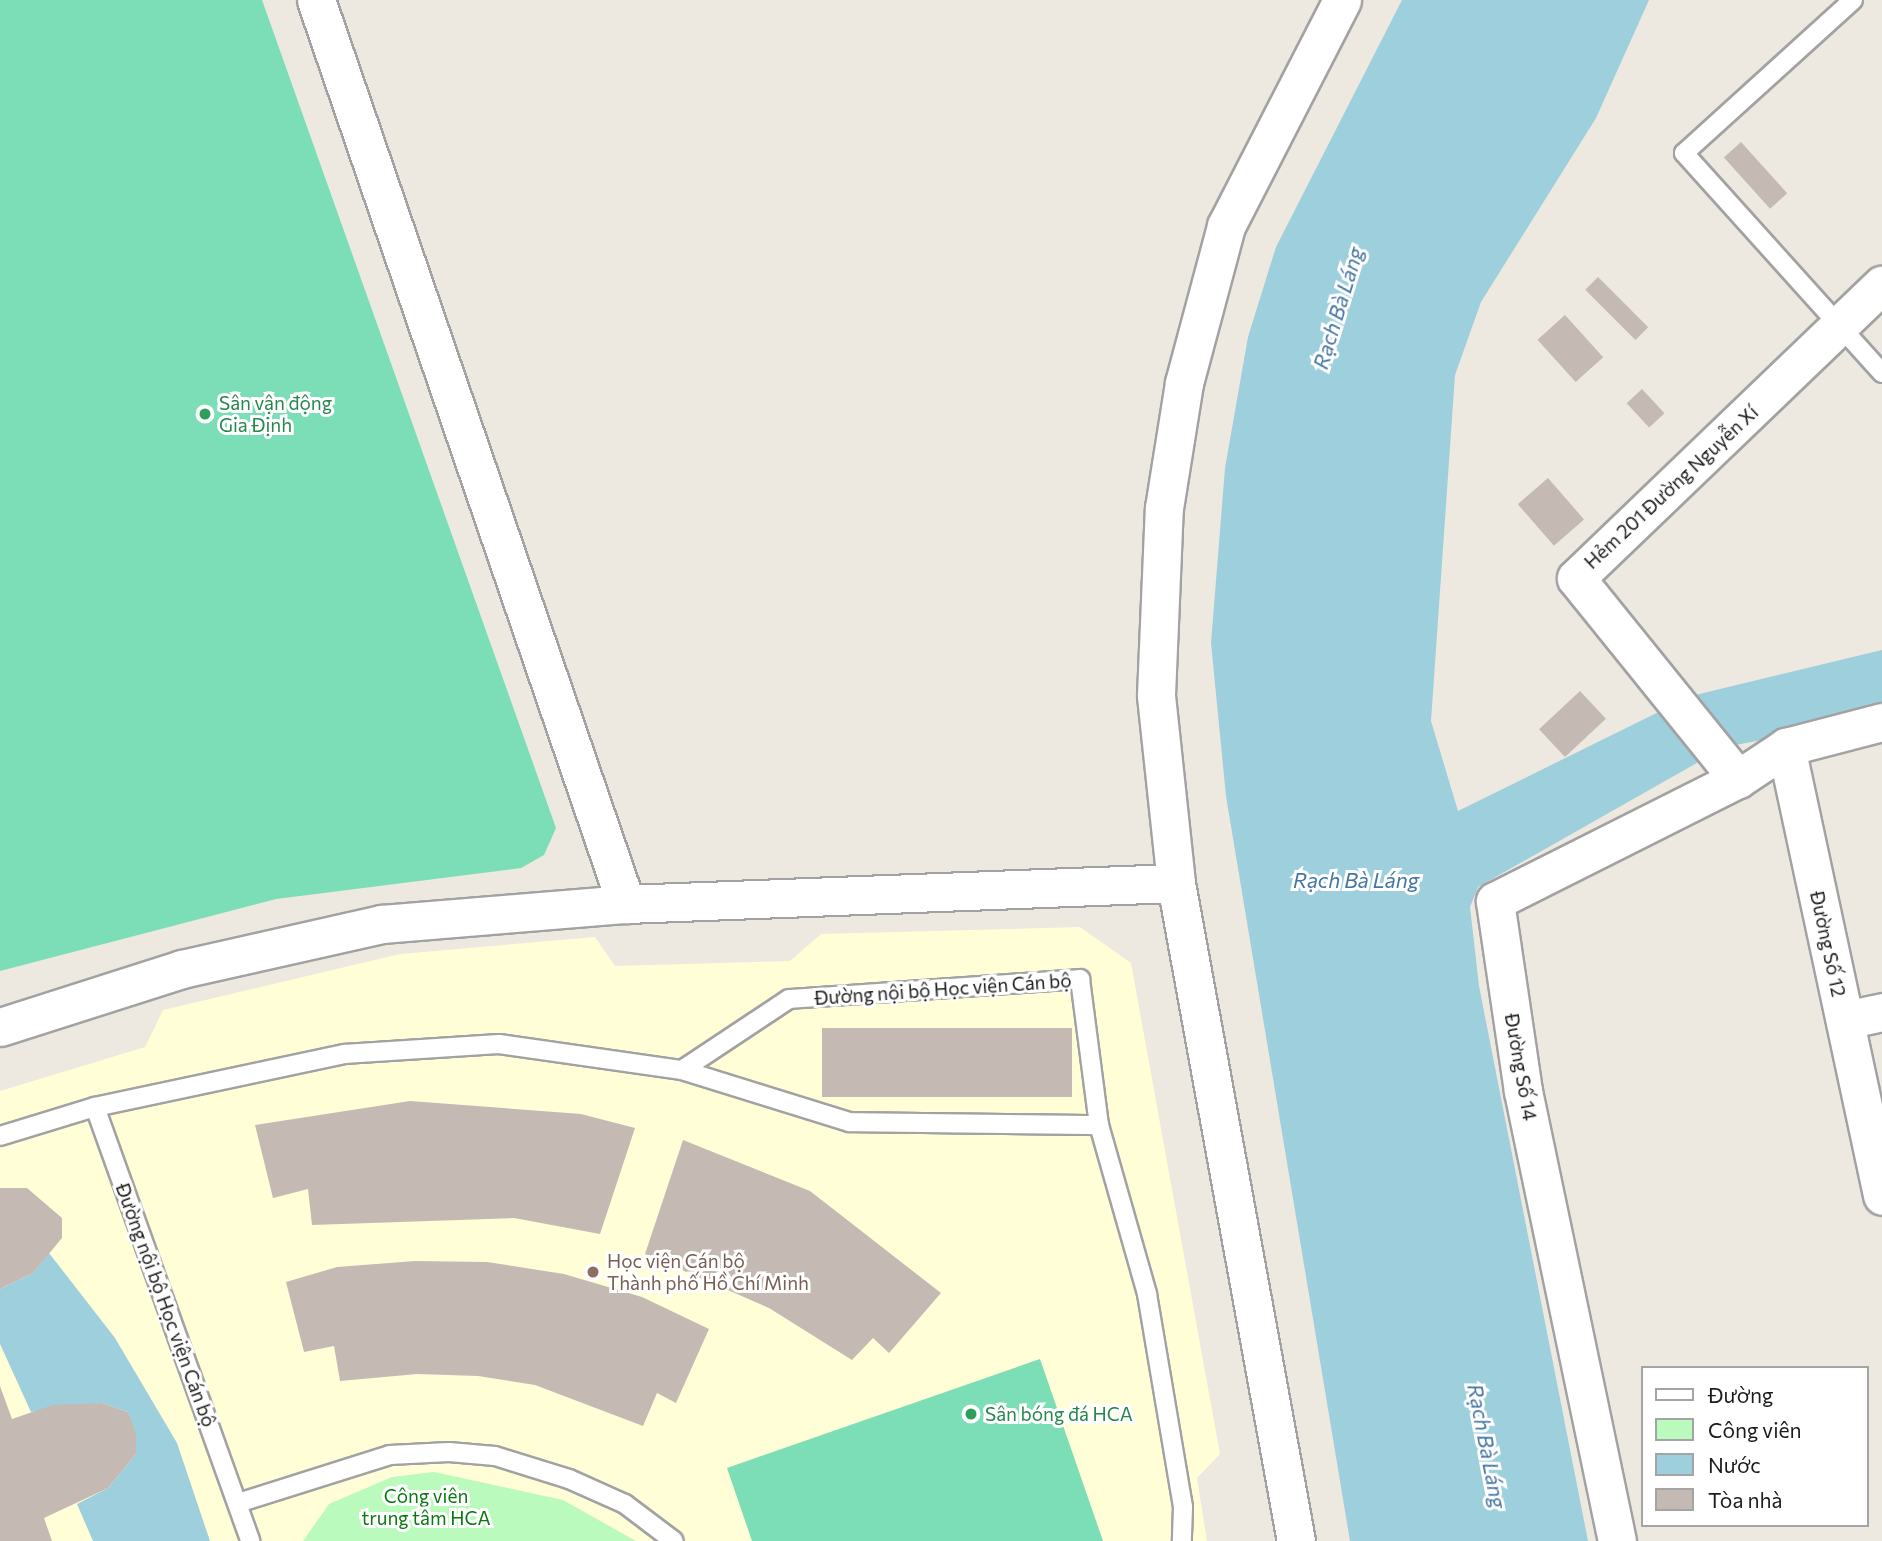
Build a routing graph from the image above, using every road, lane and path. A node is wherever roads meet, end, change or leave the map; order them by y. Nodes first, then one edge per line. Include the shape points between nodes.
1 (316, 0) edge
2 (1342, 0) edge
3 (1853, 0) edge
4 (1882, 285) edge
5 (1840, 328) junction
6 (1882, 373) edge
7 (1882, 722) edge
8 (1786, 747) junction
9 (1738, 779) junction
10 (1176, 883) junction
11 (626, 904) junction
12 (1882, 1012) edge
13 (1845, 1020) junction
14 (0, 1027) edge
15 (682, 1070) junction
16 (95, 1107) junction
17 (1099, 1125) junction
18 (0, 1136) edge
19 (1882, 1196) edge
20 (238, 1503) junction
21 (250, 1541) edge
22 (674, 1541) edge
23 (1182, 1541) edge
24 (1296, 1541) edge
25 (1617, 1541) edge

1 - 11 street
2 - 10 street via 1226,226 1184,383 1164,508 1156,695
3 - 5 lane via 1684,153
4 - 5 street, Hẻm 201 Đường Nguyễn Xí
5 - 6 lane
5 - 9 street, Hẻm 201 Đường Nguyễn Xí via 1576,578
7 - 8 street
8 - 9 street
8 - 13 street, Đường Số 12
9 - 25 street, Đường Số 14 via 1494,901 1523,1091
10 - 11 street
10 - 24 street
11 - 14 street via 382,924 182,970
12 - 13 street
13 - 19 street, Đường Số 12
15 - 16 lane via 499,1044 344,1054
15 - 17 lane via 849,1122
15 - 17 lane, Đường nội bộ Học viện Cán bộ via 789,999 1080,979
16 - 18 lane
16 - 20 lane, Đường nội bộ Học viện Cán bộ
17 - 23 lane, Đường nội bộ Học viện Cán bộ via 1147,1293 1183,1507
20 - 21 lane, Đường nội bộ Học viện Cán bộ
20 - 22 lane via 390,1455 449,1452 495,1457 569,1479 625,1504

